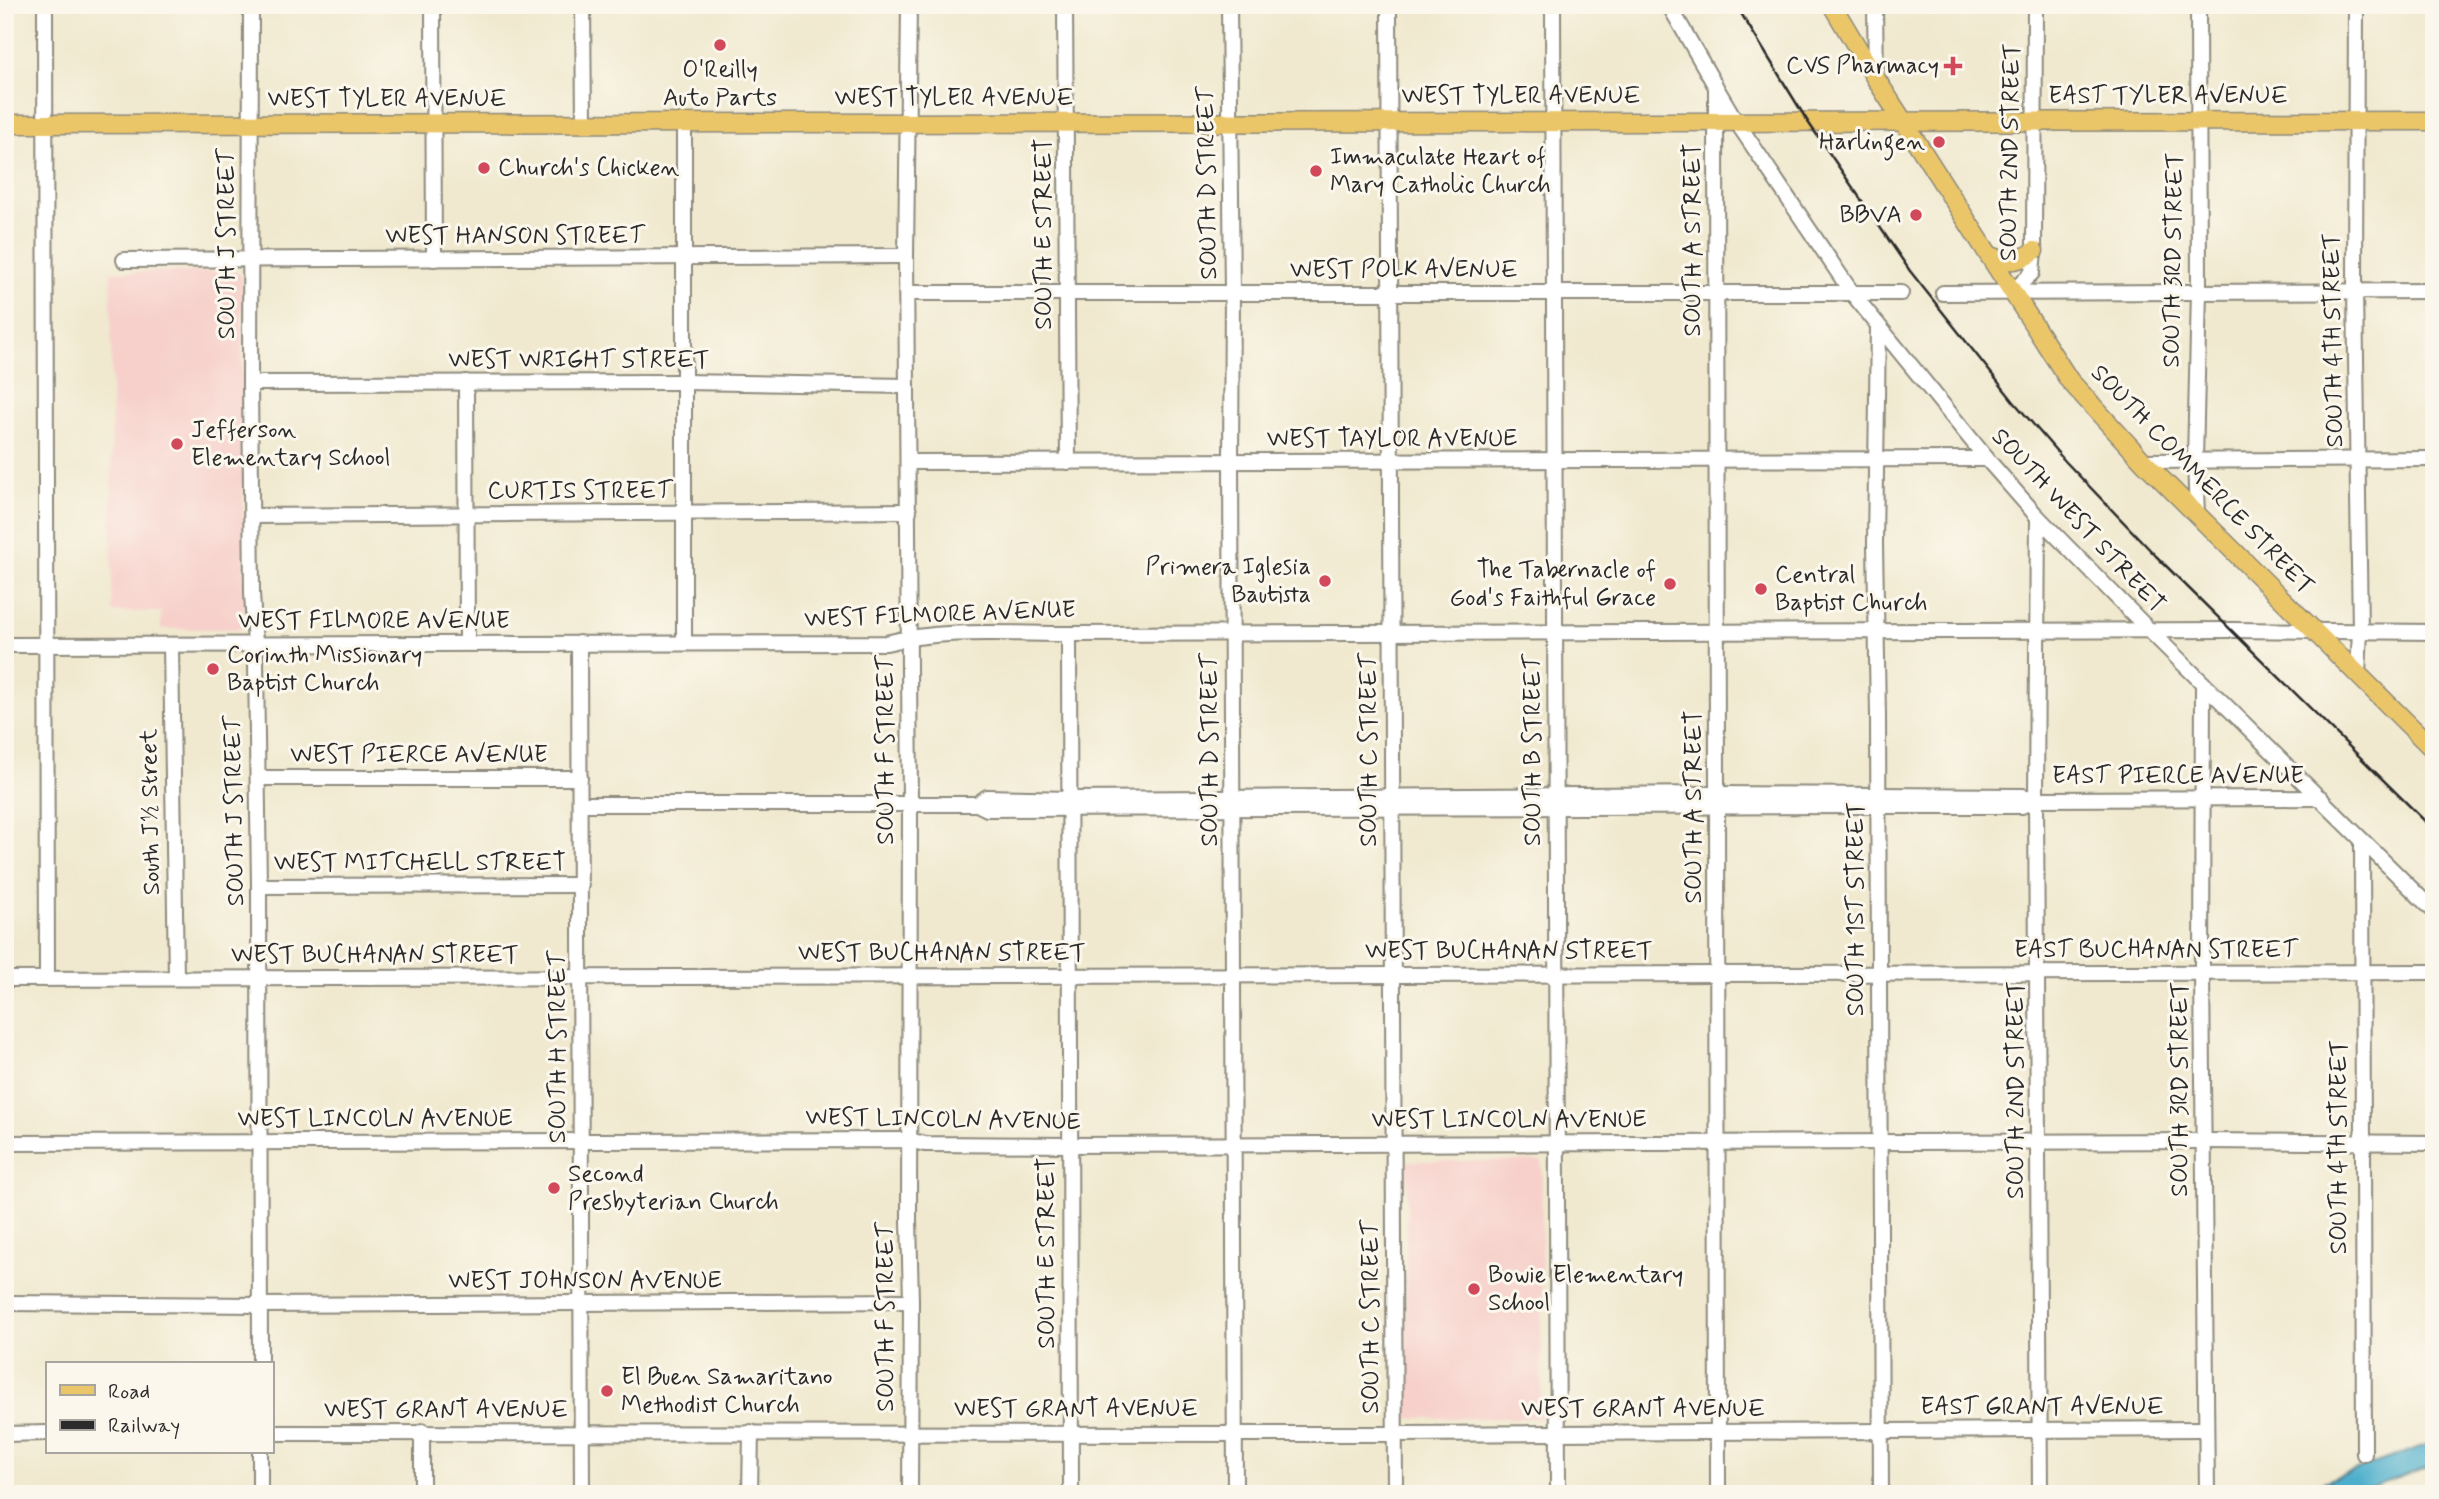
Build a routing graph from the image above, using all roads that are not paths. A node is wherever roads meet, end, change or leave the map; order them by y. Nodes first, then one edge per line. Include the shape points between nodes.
1 (45, 5) edge
2 (251, 5) edge
3 (433, 5) edge
4 (583, 5) edge
5 (909, 5) edge
6 (1065, 5) edge
7 (1229, 5) edge
8 (1389, 5) edge
9 (1553, 5) edge
10 (1669, 5) edge
11 (1832, 5) edge
12 (1875, 5) edge
13 (2035, 5) edge
14 (2198, 5) edge
15 (2356, 5) edge
16 (1876, 79) junction
17 (1716, 87) junction
18 (1903, 120) junction
19 (2035, 120) junction
20 (2198, 120) junction
21 (1389, 121) junction
22 (1554, 121) junction
23 (1715, 121) junction
24 (1736, 121) junction
25 (2356, 121) junction
26 (2434, 121) edge
27 (1066, 122) junction
28 (1230, 122) junction
29 (584, 123) junction
30 (684, 123) junction
31 (909, 123) junction
32 (5, 124) edge
33 (45, 124) junction
34 (250, 124) junction
35 (435, 124) junction
36 (2034, 251) junction
37 (1989, 255) junction
38 (906, 256) junction
39 (685, 258) junction
40 (435, 259) junction
41 (124, 260) dead end
42 (250, 260) junction
43 (2355, 290) junction
44 (2013, 291) junction
45 (2199, 291) junction
46 (2434, 291) edge
47 (1389, 292) junction
48 (1554, 292) junction
49 (1715, 292) junction
50 (907, 293) junction
51 (1232, 293) junction
52 (1852, 293) junction
53 (1901, 293) dead end
54 (1944, 293) dead end
55 (1068, 294) junction
56 (1878, 325) junction
57 (466, 382) junction
58 (250, 383) junction
59 (684, 383) junction
60 (907, 386) junction
61 (1987, 459) junction
62 (2358, 459) junction
63 (2434, 459) edge
64 (1715, 460) junction
65 (2195, 460) junction
66 (1231, 461) junction
67 (1391, 461) junction
68 (1554, 461) junction
69 (1876, 461) junction
70 (2143, 461) junction
71 (909, 462) junction
72 (1068, 462) junction
73 (909, 511) junction
74 (465, 514) junction
75 (685, 514) junction
76 (252, 516) junction
77 (2197, 516) junction
78 (2038, 517) junction
79 (2149, 630) junction
80 (2315, 630) junction
81 (2360, 630) junction
82 (2036, 631) junction
83 (1876, 632) junction
84 (2434, 632) edge
85 (1555, 633) junction
86 (1715, 633) junction
87 (1069, 634) junction
88 (1232, 634) junction
89 (1391, 634) junction
90 (909, 637) junction
91 (684, 642) junction
92 (254, 643) junction
93 (467, 643) junction
94 (579, 643) junction
95 (5, 645) edge
96 (46, 645) junction
97 (171, 645) junction
98 (2358, 674) junction
99 (2203, 683) junction
100 (2434, 750) edge
101 (580, 778) junction
102 (258, 779) junction
103 (2321, 798) junction
104 (2036, 799) junction
105 (2201, 799) junction
106 (1717, 800) junction
107 (1878, 800) junction
108 (1233, 802) junction
109 (1392, 802) junction
110 (1556, 802) junction
111 (581, 804) junction
112 (910, 804) junction
113 (1070, 804) junction
114 (2362, 840) junction
115 (259, 886) junction
116 (581, 886) junction
117 (2434, 911) edge
118 (2202, 972) junction
119 (2361, 972) junction
120 (2434, 972) edge
121 (1717, 973) junction
122 (2038, 973) junction
123 (1392, 974) junction
124 (1556, 974) junction
125 (1879, 974) junction
126 (908, 975) junction
127 (1069, 975) junction
128 (1234, 975) junction
129 (581, 977) junction
130 (176, 978) junction
131 (258, 978) junction
132 (5, 979) edge
133 (47, 979) junction
134 (582, 1140) junction
135 (909, 1140) junction
136 (2203, 1141) junction
137 (258, 1142) junction
138 (1556, 1142) junction
139 (1717, 1142) junction
140 (1879, 1142) junction
141 (2039, 1142) junction
142 (5, 1143) edge
143 (1234, 1143) junction
144 (1393, 1143) junction
145 (2362, 1143) junction
146 (2434, 1143) edge
147 (1069, 1144) junction
148 (911, 1301) junction
149 (5, 1303) edge
150 (582, 1304) junction
151 (259, 1305) junction
152 (260, 1362) edge
153 (2205, 1429) junction
154 (2039, 1430) junction
155 (422, 1431) junction
156 (1718, 1431) junction
157 (1880, 1431) junction
158 (583, 1432) junction
159 (751, 1432) junction
160 (909, 1432) junction
161 (1071, 1432) junction
162 (1235, 1432) junction
163 (1558, 1432) junction
164 (46, 1433) edge
165 (273, 1433) edge
166 (5, 1434) edge
167 (1395, 1434) junction
168 (260, 1454) edge
169 (2364, 1454) dead end
170 (260, 1494) edge
171 (422, 1494) edge
172 (582, 1494) edge
173 (750, 1494) edge
174 (910, 1494) edge
175 (1071, 1494) edge
176 (1235, 1494) edge
177 (1395, 1494) edge
178 (1558, 1494) edge
179 (1718, 1494) edge
180 (1881, 1494) edge
181 (2040, 1494) edge
182 (2207, 1494) edge

1 - 33 street
2 - 34 street, SOUTH J STREET
3 - 35 street
4 - 29 street
5 - 31 street, SOUTH F STREET
6 - 27 street, SOUTH E STREET
7 - 28 street, SOUTH D STREET
8 - 21 street, SOUTH C STREET
9 - 22 street, SOUTH B STREET
10 - 17 street
11 - 16 main road, SOUTH COMMERCE STREET
12 - 16 street
13 - 19 street, SOUTH 2ND STREET
14 - 20 street, SOUTH 3RD STREET
15 - 25 street, SOUTH 4TH STREET
16 - 18 main road, SOUTH COMMERCE STREET
17 - 23 street
17 - 24 street, SOUTH WEST STREET
18 - 19 main road, EAST TYLER AVENUE
18 - 24 main road, WEST TYLER AVENUE
18 - 37 main road, SOUTH COMMERCE STREET
19 - 20 main road, EAST TYLER AVENUE
19 - 36 street, SOUTH 2ND STREET
20 - 25 main road, EAST TYLER AVENUE
20 - 45 street, SOUTH 3RD STREET
21 - 22 main road, WEST TYLER AVENUE
21 - 28 main road, WEST TYLER AVENUE
21 - 47 street, SOUTH C STREET
22 - 23 main road, WEST TYLER AVENUE
22 - 48 street, SOUTH B STREET
23 - 24 main road, WEST TYLER AVENUE
23 - 49 street, SOUTH A STREET
24 - 52 street, SOUTH WEST STREET
25 - 26 main road, EAST TYLER AVENUE
25 - 43 street, SOUTH 4TH STREET
27 - 28 main road, WEST TYLER AVENUE
27 - 31 main road, WEST TYLER AVENUE
27 - 55 street, SOUTH E STREET
28 - 51 street, SOUTH D STREET
29 - 30 main road, WEST TYLER AVENUE
29 - 35 main road, WEST TYLER AVENUE
30 - 31 main road, WEST TYLER AVENUE
30 - 39 street
31 - 38 street, SOUTH F STREET
32 - 33 main road, WEST TYLER AVENUE
33 - 34 main road, WEST TYLER AVENUE
33 - 96 street
34 - 35 main road, WEST TYLER AVENUE
34 - 42 street, SOUTH J STREET
35 - 40 street
36 - 37 main road via 2013,261
36 - 44 street, SOUTH 2ND STREET via 2032,273
37 - 44 main road, SOUTH COMMERCE STREET
38 - 39 street, WEST HANSON STREET
38 - 50 street, SOUTH F STREET
39 - 40 street, WEST HANSON STREET
39 - 59 street
40 - 42 street, WEST HANSON STREET
41 - 42 street, WEST HANSON STREET
42 - 58 street, SOUTH J STREET
43 - 45 street
43 - 46 street
43 - 62 street, SOUTH 4TH STREET
44 - 45 street
44 - 54 street
44 - 70 main road, SOUTH COMMERCE STREET via 2069,380
45 - 65 street, SOUTH 3RD STREET
47 - 48 street, WEST POLK AVENUE
47 - 51 street, WEST POLK AVENUE
47 - 67 street, SOUTH C STREET
48 - 49 street, WEST POLK AVENUE
48 - 68 street, SOUTH B STREET
49 - 52 street, WEST POLK AVENUE
49 - 64 street, SOUTH A STREET
50 - 55 street, WEST POLK AVENUE
50 - 60 street, SOUTH F STREET
51 - 55 street, WEST POLK AVENUE
51 - 66 street, SOUTH D STREET
52 - 53 street, WEST POLK AVENUE
52 - 56 street, SOUTH WEST STREET
55 - 72 street, SOUTH E STREET
56 - 61 street, SOUTH WEST STREET
56 - 69 street, SOUTH 1ST STREET
57 - 58 street, WEST WRIGHT STREET
57 - 59 street, WEST WRIGHT STREET
57 - 74 street
58 - 76 street, SOUTH J STREET
59 - 60 street, WEST WRIGHT STREET
59 - 75 street
60 - 71 street, SOUTH F STREET
61 - 69 street, WEST TAYLOR AVENUE
61 - 78 street, SOUTH WEST STREET
62 - 63 street
62 - 65 street
62 - 81 street, SOUTH 4TH STREET
64 - 68 street, WEST TAYLOR AVENUE
64 - 69 street, WEST TAYLOR AVENUE
64 - 86 street, SOUTH A STREET
65 - 70 street
65 - 77 street, SOUTH 3RD STREET
66 - 67 street, WEST TAYLOR AVENUE
66 - 72 street, WEST TAYLOR AVENUE
66 - 88 street, SOUTH D STREET
67 - 68 street, WEST TAYLOR AVENUE
67 - 89 street, SOUTH C STREET
68 - 85 street, SOUTH B STREET
69 - 83 street, SOUTH 1ST STREET
70 - 77 main road, SOUTH COMMERCE STREET
71 - 72 street, WEST TAYLOR AVENUE
71 - 73 street, SOUTH F STREET
73 - 75 street, CURTIS STREET
73 - 90 street, SOUTH F STREET
74 - 75 street, CURTIS STREET
74 - 76 street, CURTIS STREET
74 - 93 street
75 - 91 street
76 - 92 street, SOUTH J STREET
77 - 80 main road, SOUTH COMMERCE STREET
78 - 79 street, SOUTH WEST STREET
78 - 82 street, SOUTH 2ND STREET
79 - 80 street, WEST FILMORE AVENUE
79 - 82 street, WEST FILMORE AVENUE
79 - 99 street, SOUTH WEST STREET
80 - 81 street, WEST FILMORE AVENUE
80 - 98 main road, SOUTH COMMERCE STREET
81 - 84 street, WEST FILMORE AVENUE
81 - 98 street, SOUTH 4TH STREET
82 - 83 street, WEST FILMORE AVENUE
82 - 104 street, SOUTH 2ND STREET
83 - 86 street, WEST FILMORE AVENUE
83 - 107 street, SOUTH 1ST STREET
85 - 86 street, WEST FILMORE AVENUE
85 - 89 street, WEST FILMORE AVENUE
85 - 110 street, SOUTH B STREET
86 - 106 street, SOUTH A STREET
87 - 88 street, WEST FILMORE AVENUE
87 - 90 street, WEST FILMORE AVENUE
87 - 113 street, SOUTH E STREET
88 - 89 street, WEST FILMORE AVENUE
88 - 108 street, SOUTH D STREET
89 - 109 street, SOUTH C STREET
90 - 91 street, WEST FILMORE AVENUE via 886,643
90 - 112 street, SOUTH F STREET
91 - 94 street, WEST FILMORE AVENUE
92 - 93 street, WEST FILMORE AVENUE
92 - 97 street, WEST FILMORE AVENUE
92 - 102 street, SOUTH J STREET
93 - 94 street, WEST FILMORE AVENUE
94 - 101 street, SOUTH H STREET
95 - 96 street, WEST FILMORE AVENUE
96 - 97 street, WEST FILMORE AVENUE
96 - 133 street
97 - 130 street, South J½ Street
98 - 100 main road, SOUTH COMMERCE STREET
99 - 103 street, SOUTH WEST STREET
99 - 105 street, SOUTH 3RD STREET
101 - 102 street, WEST PIERCE AVENUE
101 - 111 street, SOUTH H STREET
102 - 115 street, SOUTH J STREET
103 - 105 street, EAST PIERCE AVENUE
103 - 114 street, SOUTH WEST STREET
104 - 105 street, EAST PIERCE AVENUE
104 - 107 street, EAST PIERCE AVENUE via 2022,806
104 - 122 street, SOUTH 2ND STREET
105 - 118 street, SOUTH 3RD STREET
106 - 107 street
106 - 110 street
106 - 121 street, SOUTH A STREET
107 - 125 street, SOUTH 1ST STREET
108 - 109 street
108 - 113 street
108 - 128 street, SOUTH D STREET
109 - 110 street
109 - 123 street, SOUTH C STREET
110 - 124 street, SOUTH B STREET
111 - 112 street
111 - 116 street, SOUTH H STREET
112 - 113 street via 977,804 987,809
112 - 126 street, SOUTH F STREET
113 - 127 street, SOUTH E STREET
114 - 117 street, SOUTH WEST STREET
114 - 119 street, SOUTH 4TH STREET
115 - 116 street, WEST MITCHELL STREET
115 - 131 street, SOUTH J STREET
116 - 129 street, SOUTH H STREET
118 - 119 street, EAST BUCHANAN STREET
118 - 122 street, EAST BUCHANAN STREET
118 - 136 street, SOUTH 3RD STREET
119 - 120 street, EAST BUCHANAN STREET
119 - 145 street, SOUTH 4TH STREET
121 - 124 street, WEST BUCHANAN STREET
121 - 125 street, WEST BUCHANAN STREET
121 - 139 street, SOUTH A STREET
122 - 125 street, EAST BUCHANAN STREET
122 - 141 street, SOUTH 2ND STREET
123 - 124 street, WEST BUCHANAN STREET
123 - 128 street, WEST BUCHANAN STREET
123 - 144 street, SOUTH C STREET
124 - 138 street, SOUTH B STREET
125 - 140 street, SOUTH 1ST STREET
126 - 127 street, WEST BUCHANAN STREET
126 - 129 street, WEST BUCHANAN STREET
126 - 135 street, SOUTH F STREET
127 - 128 street, WEST BUCHANAN STREET
127 - 147 street, SOUTH E STREET
128 - 143 street, SOUTH D STREET
129 - 131 street, WEST BUCHANAN STREET
129 - 134 street, SOUTH H STREET
130 - 131 street, WEST BUCHANAN STREET
130 - 133 street, WEST BUCHANAN STREET
131 - 137 street, SOUTH J STREET
132 - 133 street, WEST BUCHANAN STREET
134 - 135 street, WEST LINCOLN AVENUE
134 - 137 street, WEST LINCOLN AVENUE
134 - 150 street, SOUTH H STREET
135 - 147 street, WEST LINCOLN AVENUE via 925,1144
135 - 148 street, SOUTH F STREET
136 - 141 street, WEST LINCOLN AVENUE
136 - 145 street, WEST LINCOLN AVENUE
136 - 153 street, SOUTH 3RD STREET
137 - 142 street, WEST LINCOLN AVENUE
137 - 151 street, SOUTH J STREET
138 - 139 street, WEST LINCOLN AVENUE
138 - 144 street, WEST LINCOLN AVENUE
138 - 163 street, SOUTH B STREET
139 - 140 street, WEST LINCOLN AVENUE
139 - 156 street, SOUTH A STREET
140 - 141 street, WEST LINCOLN AVENUE
140 - 157 street, SOUTH 1ST STREET
141 - 154 street, SOUTH 2ND STREET
143 - 144 street, WEST LINCOLN AVENUE
143 - 147 street, WEST LINCOLN AVENUE
143 - 162 street, SOUTH D STREET
144 - 167 street, SOUTH C STREET
145 - 146 street, WEST LINCOLN AVENUE
145 - 169 street, SOUTH 4TH STREET
147 - 161 street, SOUTH E STREET
148 - 150 street, WEST JOHNSON AVENUE
148 - 160 street, SOUTH F STREET
149 - 151 street, WEST JOHNSON AVENUE
150 - 151 street, WEST JOHNSON AVENUE
150 - 158 street, SOUTH H STREET
151 - 152 street, SOUTH J STREET
153 - 154 street, EAST GRANT AVENUE
153 - 182 street, SOUTH 3RD STREET
154 - 157 street, EAST GRANT AVENUE
154 - 181 street, SOUTH 2ND STREET
155 - 158 street, WEST GRANT AVENUE
155 - 165 street, WEST GRANT AVENUE
155 - 171 street
156 - 157 street, WEST GRANT AVENUE
156 - 163 street, WEST GRANT AVENUE
156 - 179 street, SOUTH A STREET
157 - 180 street, SOUTH 1ST STREET
158 - 159 street, WEST GRANT AVENUE
158 - 172 street, SOUTH H STREET
159 - 160 street, WEST GRANT AVENUE
159 - 173 street
160 - 161 street, WEST GRANT AVENUE
160 - 174 street, SOUTH F STREET
161 - 162 street, WEST GRANT AVENUE
161 - 175 street, SOUTH E STREET
162 - 167 street, WEST GRANT AVENUE
162 - 176 street, SOUTH D STREET
163 - 167 street, WEST GRANT AVENUE
163 - 178 street, SOUTH B STREET
164 - 166 street
167 - 177 street, SOUTH C STREET
168 - 170 street

